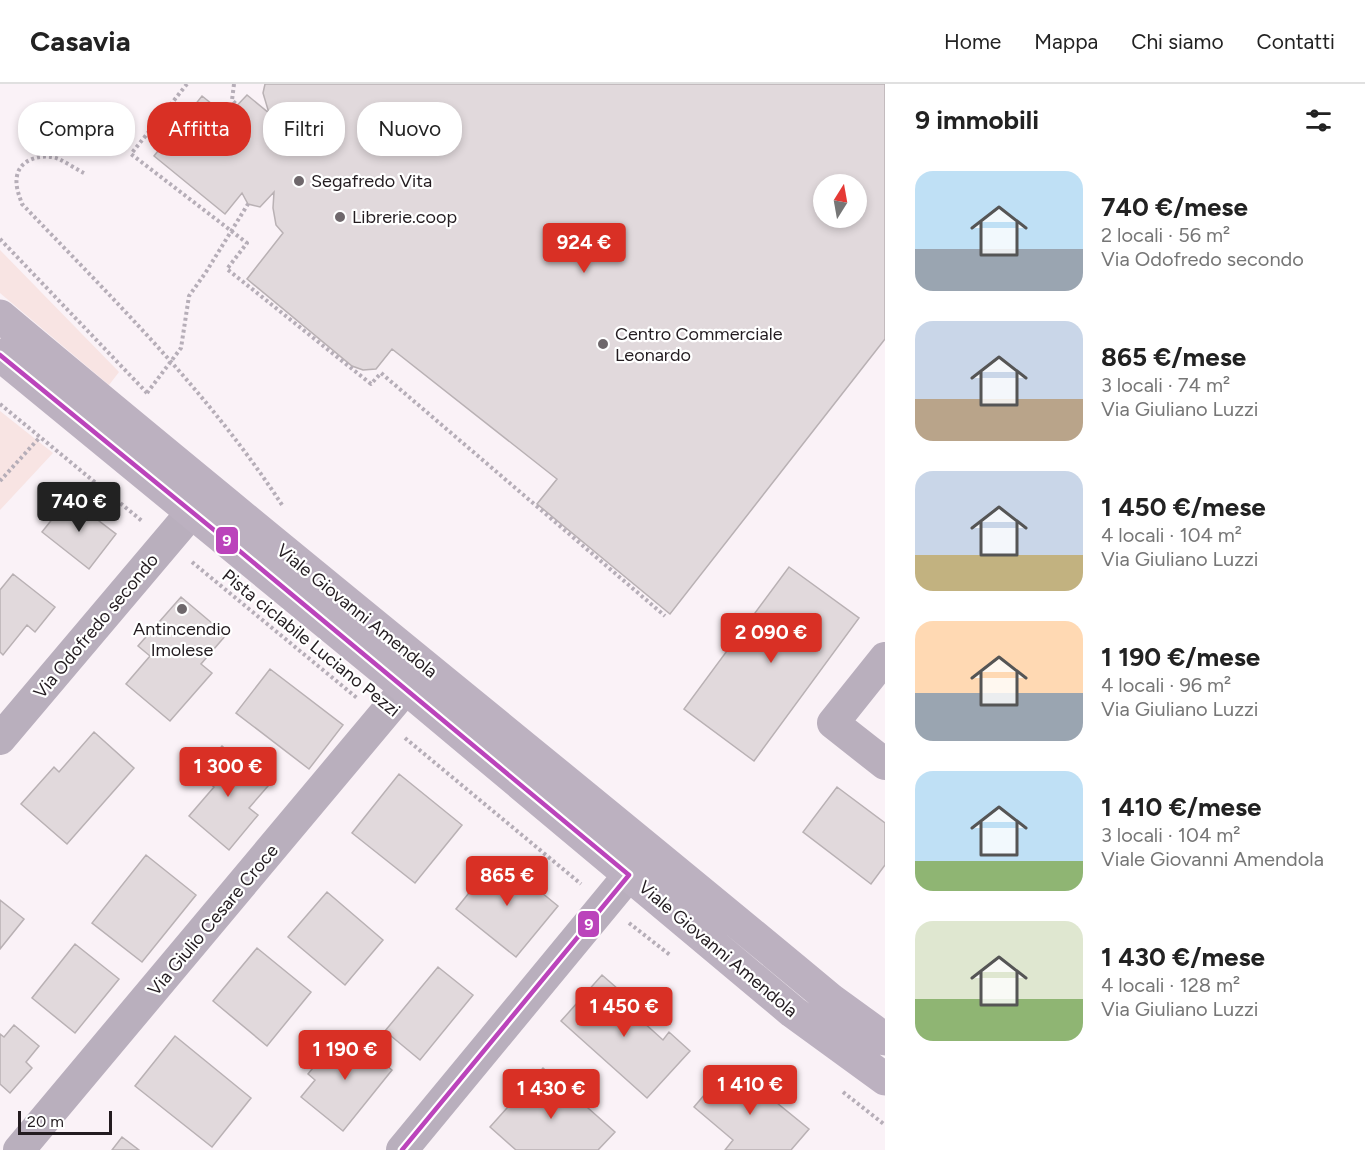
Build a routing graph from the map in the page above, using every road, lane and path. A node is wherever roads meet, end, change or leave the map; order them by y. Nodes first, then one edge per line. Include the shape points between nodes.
1 (187, 84) edge
2 (234, 84) edge
3 (234, 102) edge
4 (84, 173) dead end
5 (248, 204) dead end
6 (232, 231) junction
7 (0, 316) edge
8 (0, 355) edge
9 (171, 362) junction
10 (0, 404) edge
11 (117, 432) junction
12 (40, 437) junction
13 (86, 476) junction
14 (0, 481) edge
15 (282, 506) dead end
16 (192, 512) junction
17 (167, 542) junction
18 (665, 616) dead end
19 (885, 658) edge
20 (406, 688) junction
21 (382, 719) junction
22 (0, 739) edge
23 (885, 764) edge
24 (628, 874) junction
25 (604, 903) junction
26 (885, 1039) edge
27 (885, 1079) edge
28 (19, 1150) edge
29 (402, 1150) edge

1 - 6 path via 131,154
2 - 3 path
4 - 9 path via 58,159 36,157 20,168 17,176 22,204
5 - 6 path
6 - 9 path via 189,296 181,348
6 - 18 path via 247,243 227,269 371,384 381,374
7 - 11 main road, Viale Giovanni Amendola
8 - 11 main road, Viale Giovanni Amendola
9 - 11 path
9 - 15 path
10 - 12 path, Pista ciclabile Luciano Pezzi
11 - 13 path
11 - 16 main road, Viale Giovanni Amendola
11 - 26 main road, Viale Giovanni Amendola via 209,492 831,1000
12 - 13 path, Pista ciclabile Luciano Pezzi
12 - 14 path
13 - 17 path, Pista ciclabile Luciano Pezzi
16 - 17 street, Via Odofredo secondo
16 - 20 main road, Viale Giovanni Amendola
17 - 21 path, Pista ciclabile Luciano Pezzi
17 - 22 street, Via Odofredo secondo
19 - 23 street via 833,723
20 - 21 street, Via Giulio Cesare Croce
20 - 24 main road, Viale Giovanni Amendola
21 - 25 path, Pista ciclabile Luciano Pezzi
21 - 28 street, Via Giulio Cesare Croce
24 - 25 street
24 - 27 main road, Viale Giovanni Amendola via 794,1012
25 - 29 street

